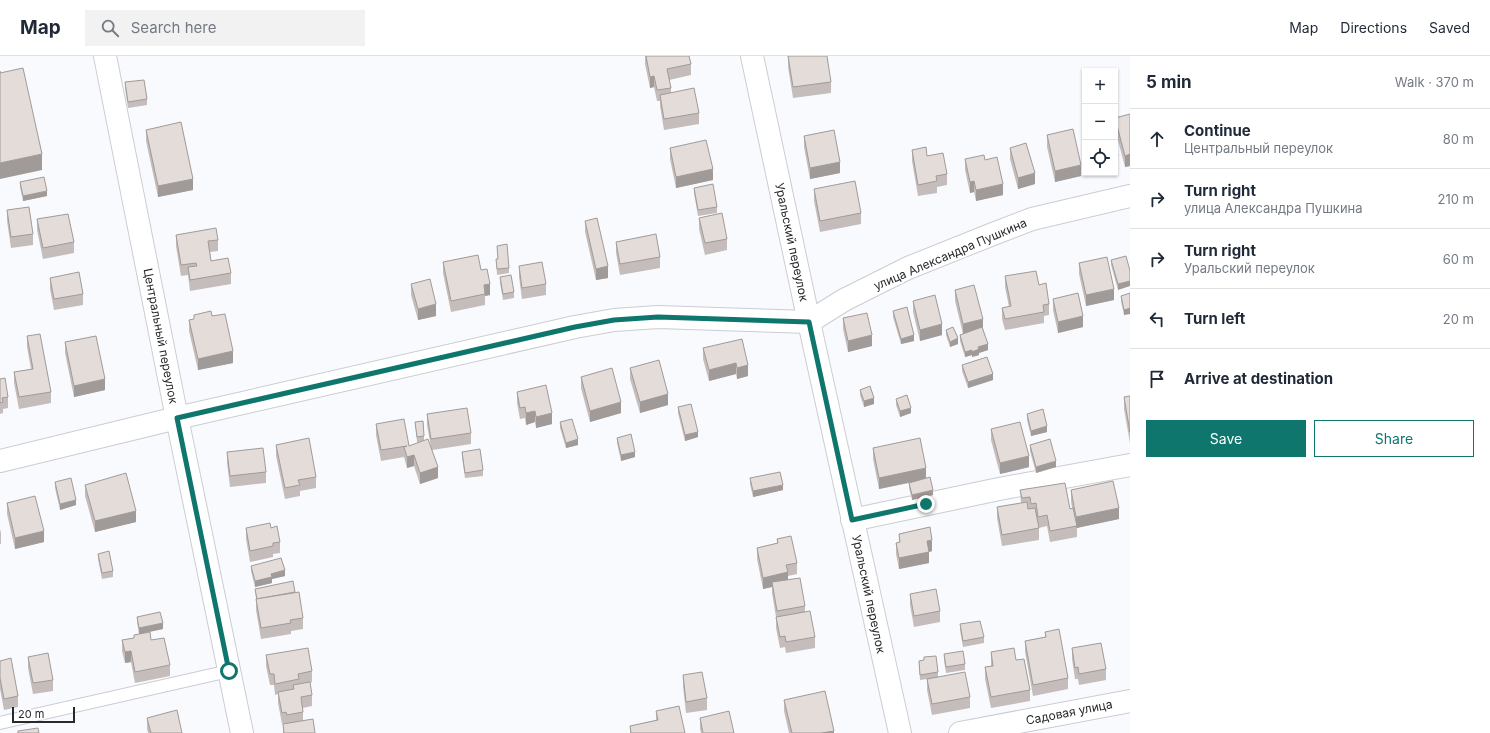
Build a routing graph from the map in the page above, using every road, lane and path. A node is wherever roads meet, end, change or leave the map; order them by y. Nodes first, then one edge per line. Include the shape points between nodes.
1 (105, 56) edge
2 (752, 56) edge
3 (1130, 196) edge
4 (809, 322) junction
5 (177, 418) junction
6 (0, 461) edge
7 (1130, 464) edge
8 (852, 520) junction
9 (229, 671) junction
10 (1130, 701) edge
11 (0, 723) edge
12 (242, 733) edge
13 (900, 733) edge
14 (960, 733) edge

1 - 5 street, Центральный переулок
2 - 4 street, Уральский переулок
3 - 4 street, улица Александра Пушкина via 1032,219 993,234 901,272 844,300
4 - 5 street via 658,317 614,320
4 - 8 street, Уральский переулок
5 - 6 street
5 - 9 street, Центральный переулок
7 - 8 street
8 - 13 street, Уральский переулок
9 - 11 lane
9 - 12 street, Центральный переулок
10 - 14 street, Садовая улица

